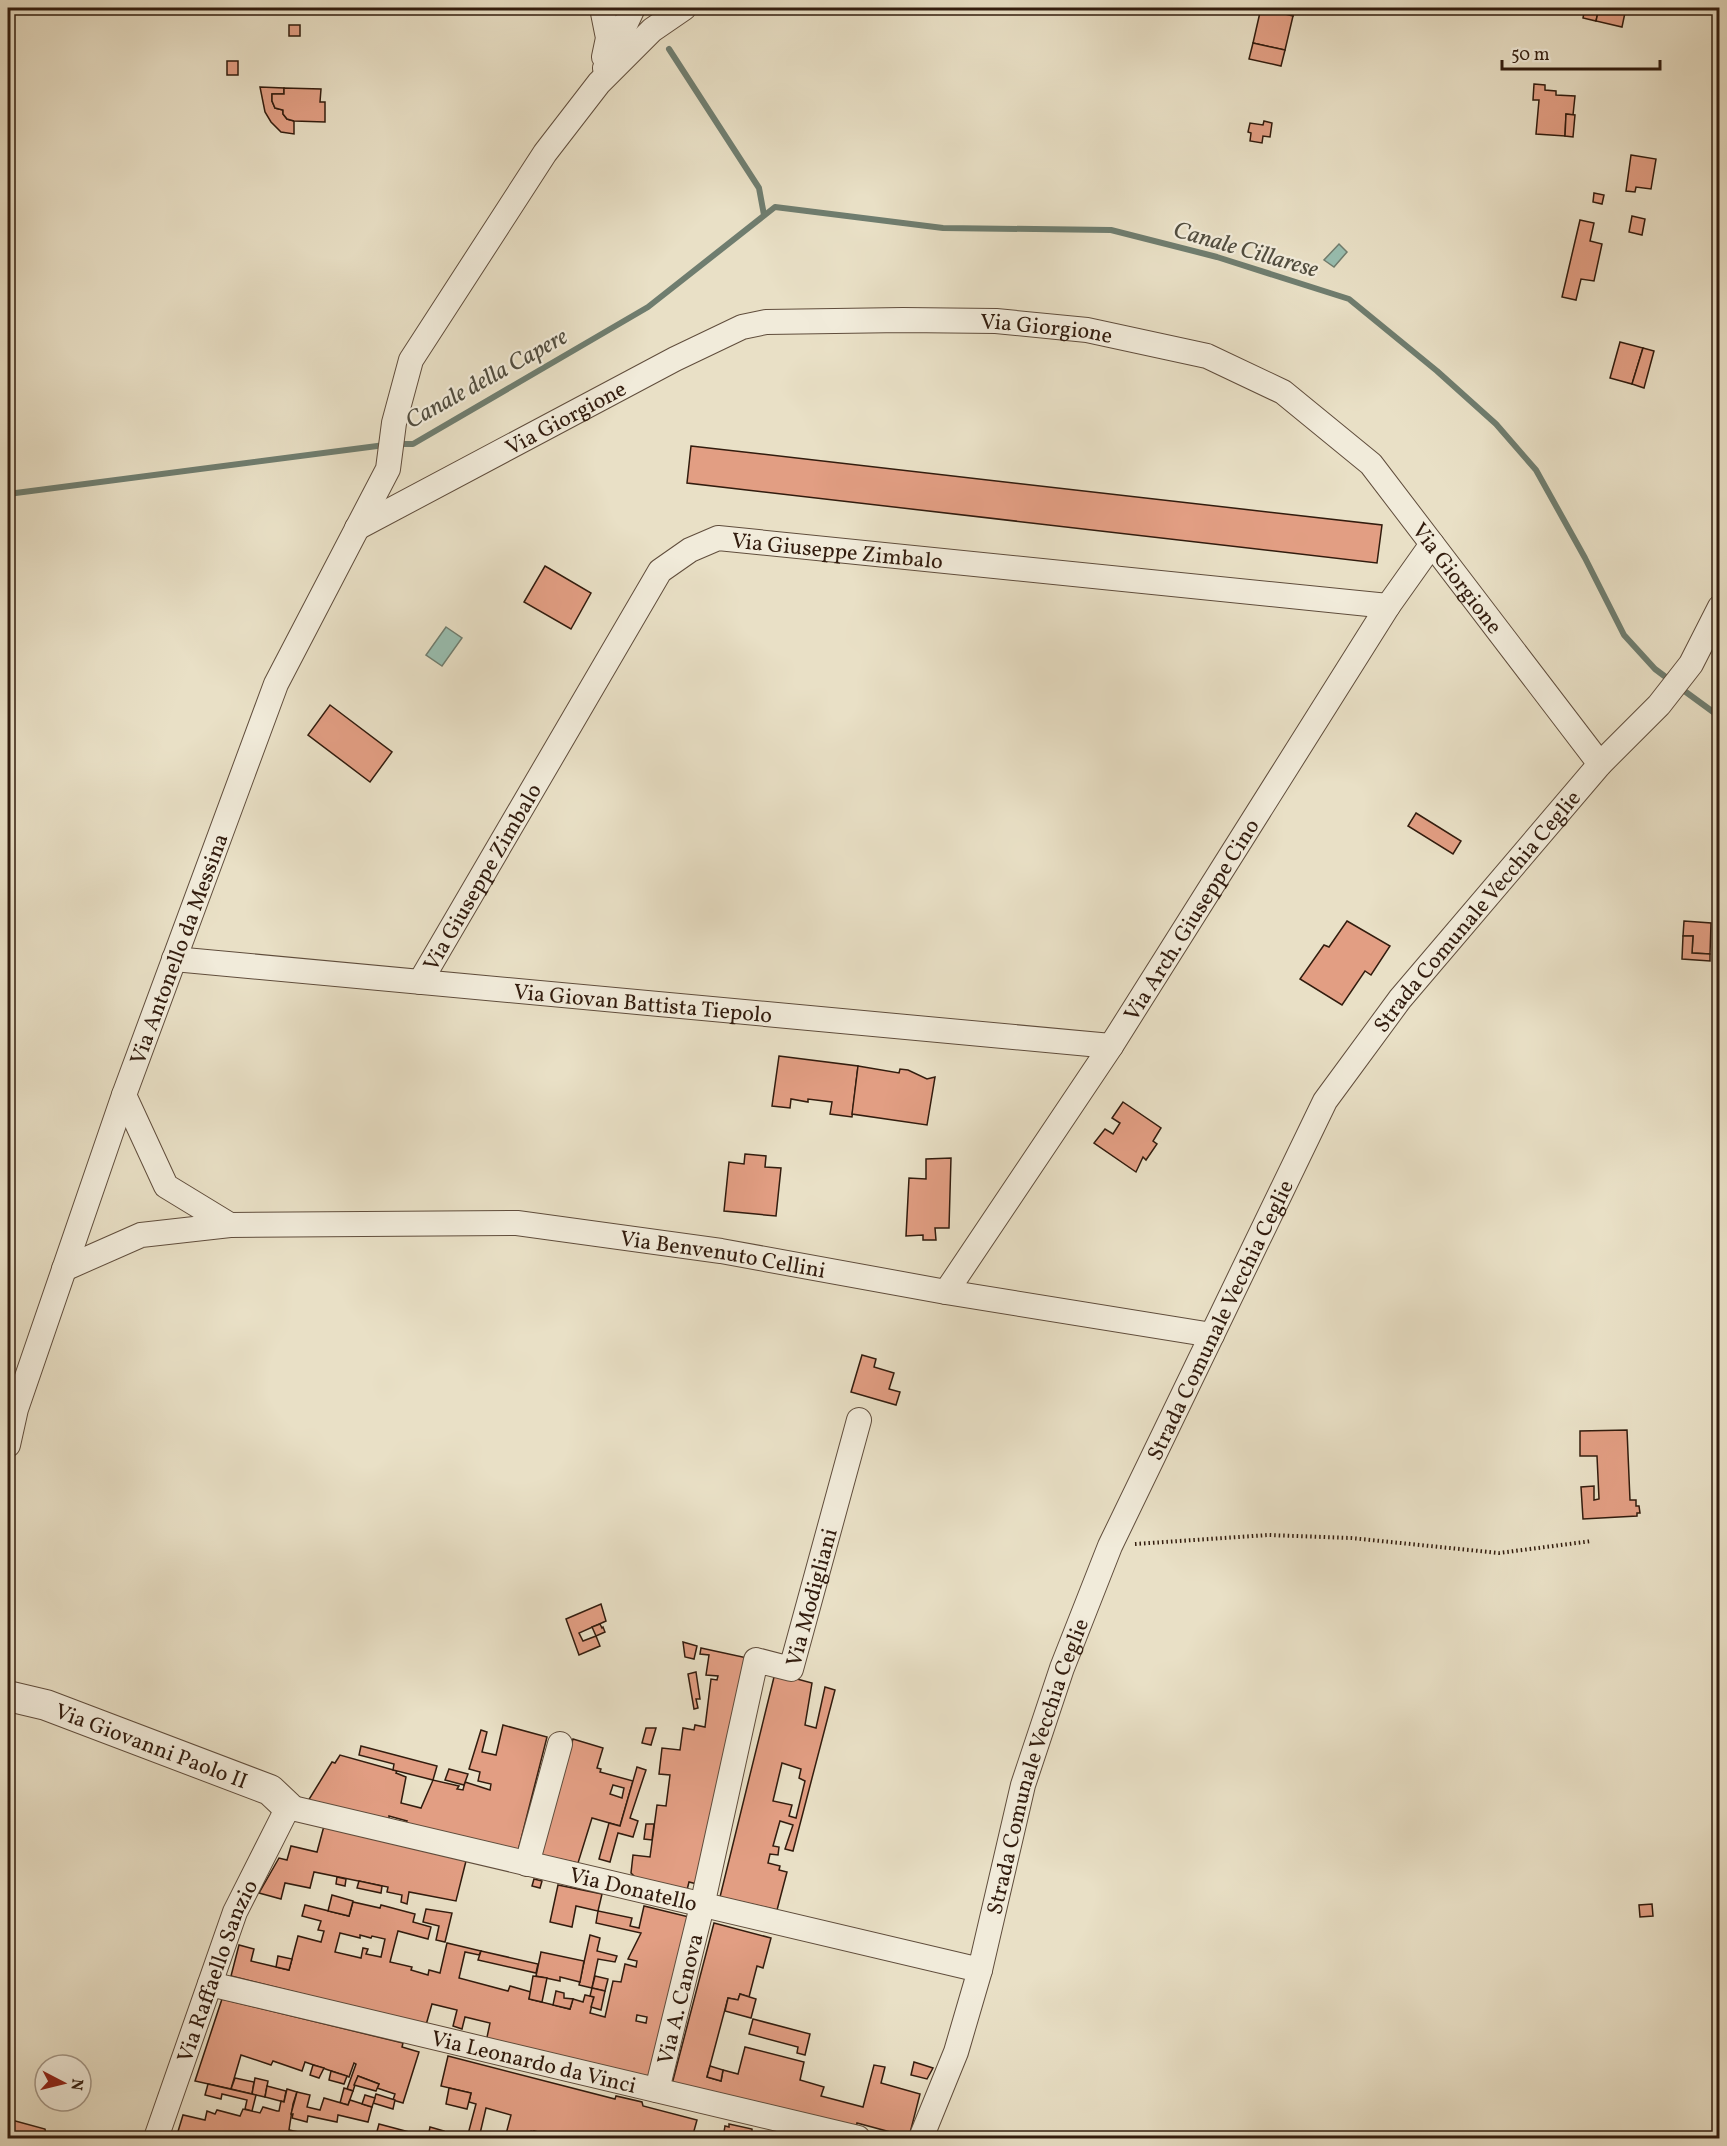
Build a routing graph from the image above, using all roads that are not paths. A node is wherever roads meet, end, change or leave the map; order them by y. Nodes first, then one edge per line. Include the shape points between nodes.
1 (602, 8) edge
2 (633, 8) edge
3 (665, 8) edge
4 (684, 8) edge
5 (652, 30) junction
6 (599, 83) junction
7 (357, 528) junction
8 (1432, 544) junction
9 (1388, 606) junction
10 (1719, 607) edge
11 (1600, 764) junction
12 (174, 959) junction
13 (420, 982) junction
14 (1111, 1046) junction
15 (124, 1095) junction
16 (230, 1226) junction
17 (64, 1269) junction
18 (945, 1292) junction
19 (1212, 1335) junction
20 (859, 1420) dead end
21 (8, 1445) edge
22 (8, 1696) edge
23 (560, 1744) dead end
24 (288, 1807) junction
25 (527, 1863) junction
26 (702, 1906) junction
27 (980, 1970) junction
28 (210, 1984) junction
29 (657, 2090) junction
30 (156, 2139) edge
31 (858, 2139) edge
32 (921, 2139) edge

1 - 6 street via 608,38
2 - 6 street
3 - 5 street
4 - 5 street
5 - 6 street
6 - 7 street, Via Antonello da Messina via 545,153 411,360 394,423 388,469
7 - 8 street, Via Giorgione via 742,327 766,322 996,321 1087,330 1207,356 1283,392 1371,464
7 - 12 street, Via Antonello da Messina via 276,684
8 - 9 street, Via Arch. Giuseppe Cino
8 - 11 street, Via Giorgione
9 - 13 street, Via Giuseppe Zimbalo via 718,538 690,550 660,571
9 - 14 street, Via Arch. Giuseppe Cino
10 - 11 street, Strada Comunale Vecchia Ceglie via 1691,664 1659,705
11 - 19 street, Strada Comunale Vecchia Ceglie via 1400,999 1324,1101
12 - 13 street, Via Giovan Battista Tiepolo
12 - 15 street, Via Antonello da Messina
13 - 14 street, Via Giovan Battista Tiepolo
14 - 18 street, Via Arch. Giuseppe Cino
15 - 16 street via 166,1186
15 - 17 street, Via Antonello da Messina
16 - 17 street, Via Benvenuto Cellini via 141,1234
16 - 18 street, Via Benvenuto Cellini via 517,1223 721,1251
17 - 21 street, Via Antonello da Messina via 16,1409
18 - 19 street, Via Benvenuto Cellini
19 - 27 street, Strada Comunale Vecchia Ceglie via 1110,1546 1062,1668 1023,1785
20 - 26 street, Via Modigliani via 791,1669 756,1659
22 - 24 street, Via Giovanni Paolo II via 45,1705 270,1790
23 - 25 street
24 - 25 street, Via Donatello
24 - 28 street, Via Raffaello Sanzio via 235,1912
25 - 26 street, Via Donatello
26 - 27 street, Via Donatello
26 - 29 street, Via A. Canova
27 - 32 street, Strada Comunale Vecchia Ceglie via 956,2052
28 - 29 street, Via Leonardo da Vinci
28 - 30 street, Via Raffaello Sanzio
29 - 31 street, Via Leonardo da Vinci

